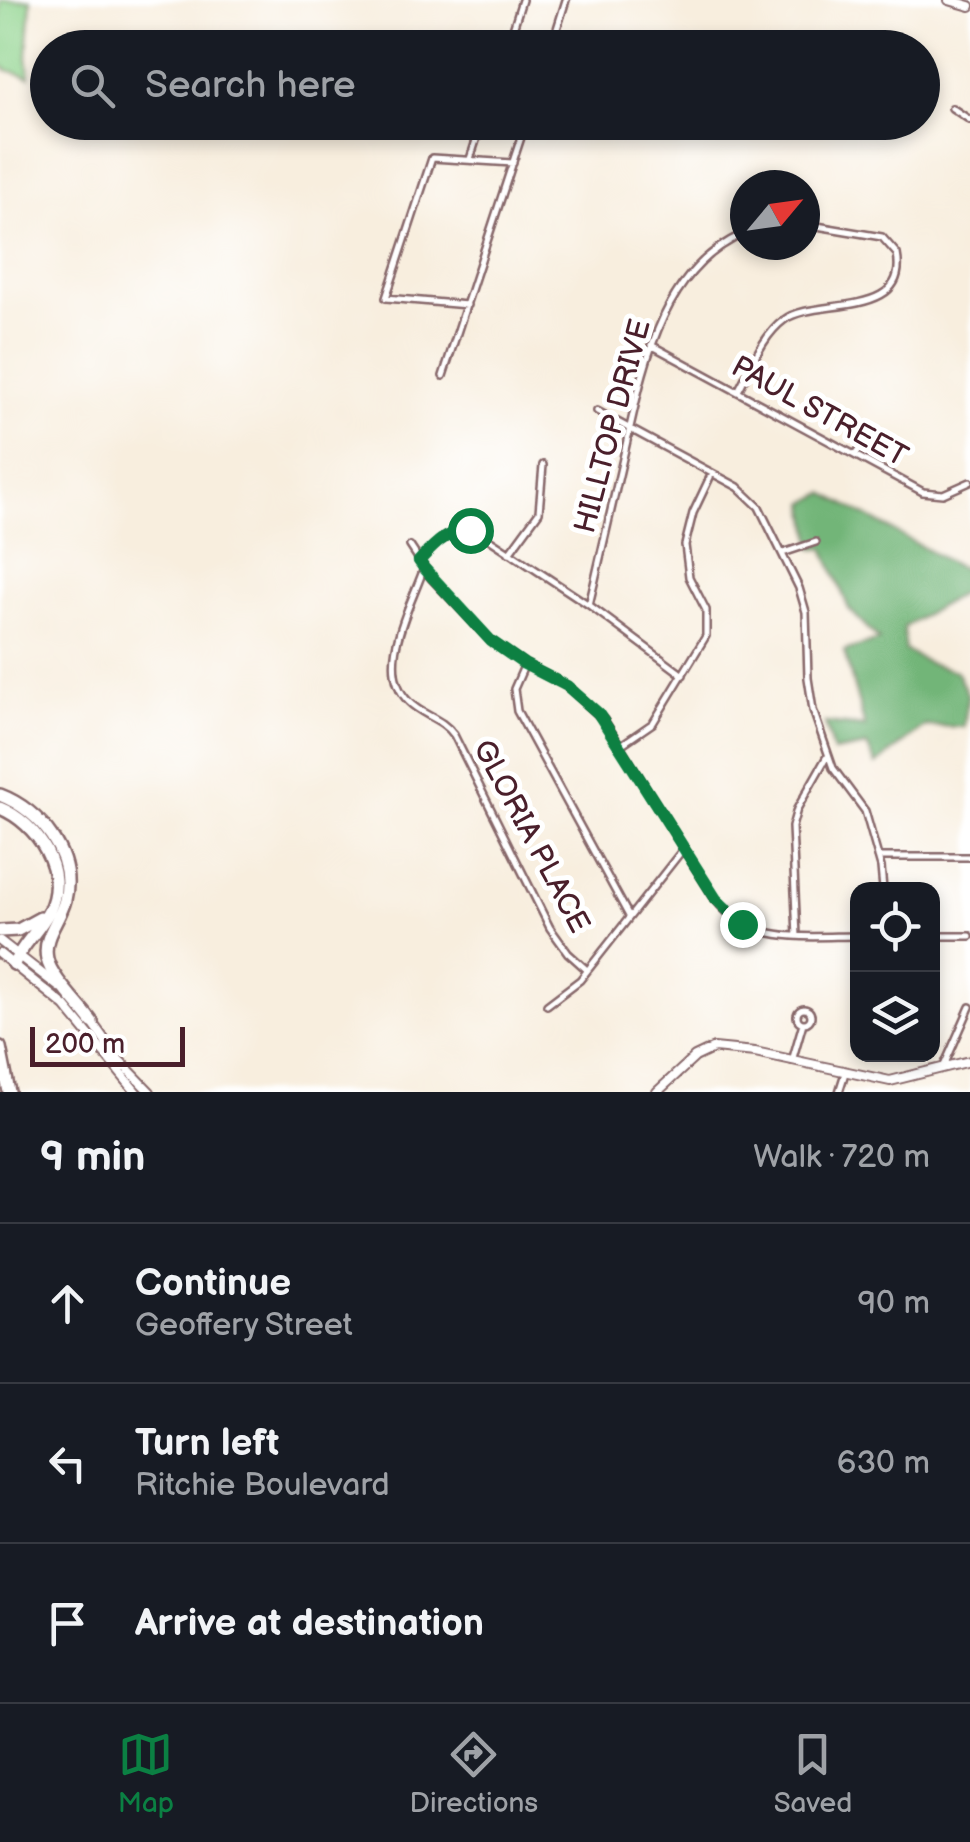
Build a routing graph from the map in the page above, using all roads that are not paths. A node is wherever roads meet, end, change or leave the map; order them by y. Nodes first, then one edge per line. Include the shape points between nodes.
1 (522, 0) edge
2 (566, 0) edge
3 (949, 0) edge
4 (970, 6) edge
5 (513, 30) edge
6 (557, 30) edge
7 (952, 108) dead end
8 (970, 120) edge
9 (476, 140) edge
10 (520, 140) edge
11 (470, 159) junction
12 (513, 163) junction
13 (820, 227) edge
14 (730, 242) edge
15 (467, 305) junction
16 (651, 345) junction
17 (443, 376) dead end
18 (738, 391) junction
19 (597, 411) dead end
20 (630, 429) junction
21 (865, 442) dead end
22 (855, 455) junction
23 (543, 465) dead end
24 (712, 473) junction
25 (970, 482) edge
26 (816, 542) dead end
27 (410, 546) dead end
28 (508, 553) junction
29 (783, 553) junction
30 (419, 561) junction
31 (424, 568) junction
32 (589, 605) junction
33 (524, 664) junction
34 (683, 675) junction
35 (621, 745) junction
36 (827, 756) junction
37 (0, 795) edge
38 (0, 808) edge
39 (684, 848) junction
40 (970, 857) edge
41 (878, 858) junction
42 (53, 872) junction
43 (882, 882) edge
44 (630, 916) junction
45 (52, 926) junction
46 (0, 931) edge
47 (797, 936) junction
48 (850, 936) edge
49 (940, 936) edge
50 (970, 936) edge
51 (0, 942) edge
52 (0, 954) edge
53 (18, 960) junction
54 (587, 970) junction
55 (546, 1004) dead end
56 (970, 1007) edge
57 (92, 1022) junction
58 (803, 1023) dead end
59 (0, 1048) edge
60 (792, 1060) junction
61 (970, 1060) edge
62 (944, 1068) junction
63 (845, 1072) junction
64 (9, 1092) edge
65 (136, 1092) edge
66 (150, 1092) edge
67 (657, 1092) edge
68 (839, 1092) edge

1 - 5 street
2 - 6 street
3 - 4 main road
7 - 8 street
9 - 11 street
10 - 12 street
11 - 12 street
11 - 15 street via 431,160 386,298
12 - 15 street
13 - 18 street via 882,237 896,252 896,276 861,303 811,308 787,318
14 - 16 street, HILLTOP DRIVE via 691,272
15 - 17 street
16 - 18 street, PAUL STREET
16 - 20 street, HILLTOP DRIVE
18 - 22 street, PAUL STREET
19 - 20 street
20 - 24 street
20 - 32 street, HILLTOP DRIVE
21 - 22 street
22 - 25 street, PAUL STREET via 932,495
23 - 28 street via 539,512
24 - 29 street via 755,502
24 - 34 street via 686,544 708,631
26 - 29 street
27 - 30 street
28 - 30 street via 486,535 466,530 443,537
28 - 32 street
29 - 36 street via 804,606 809,687
30 - 31 street
31 - 33 street via 491,641
31 - 54 street, GLORIA PLACE via 393,661 397,683 412,705 452,732 550,928
32 - 34 street
33 - 35 street via 582,698
33 - 44 street via 514,690 517,711
34 - 35 street via 653,722
35 - 39 street
36 - 41 street via 863,806
36 - 47 street via 793,820
37 - 45 highway via 30,811 59,849 67,893
38 - 42 highway via 36,834
39 - 44 street
39 - 47 street via 736,921 763,933
40 - 41 street
41 - 43 street
42 - 46 highway via 39,920
42 - 53 highway via 53,903
44 - 54 street
45 - 53 highway
45 - 57 highway via 46,947 50,969
47 - 48 street
49 - 50 street
51 - 53 main road
52 - 53 main road
53 - 57 main road via 67,994
53 - 65 main road via 66,1006
54 - 55 street
56 - 62 street
57 - 66 main road
58 - 60 street
59 - 64 highway
60 - 63 main road
60 - 67 main road via 710,1049
61 - 62 main road
62 - 63 main road via 890,1081
63 - 68 street

